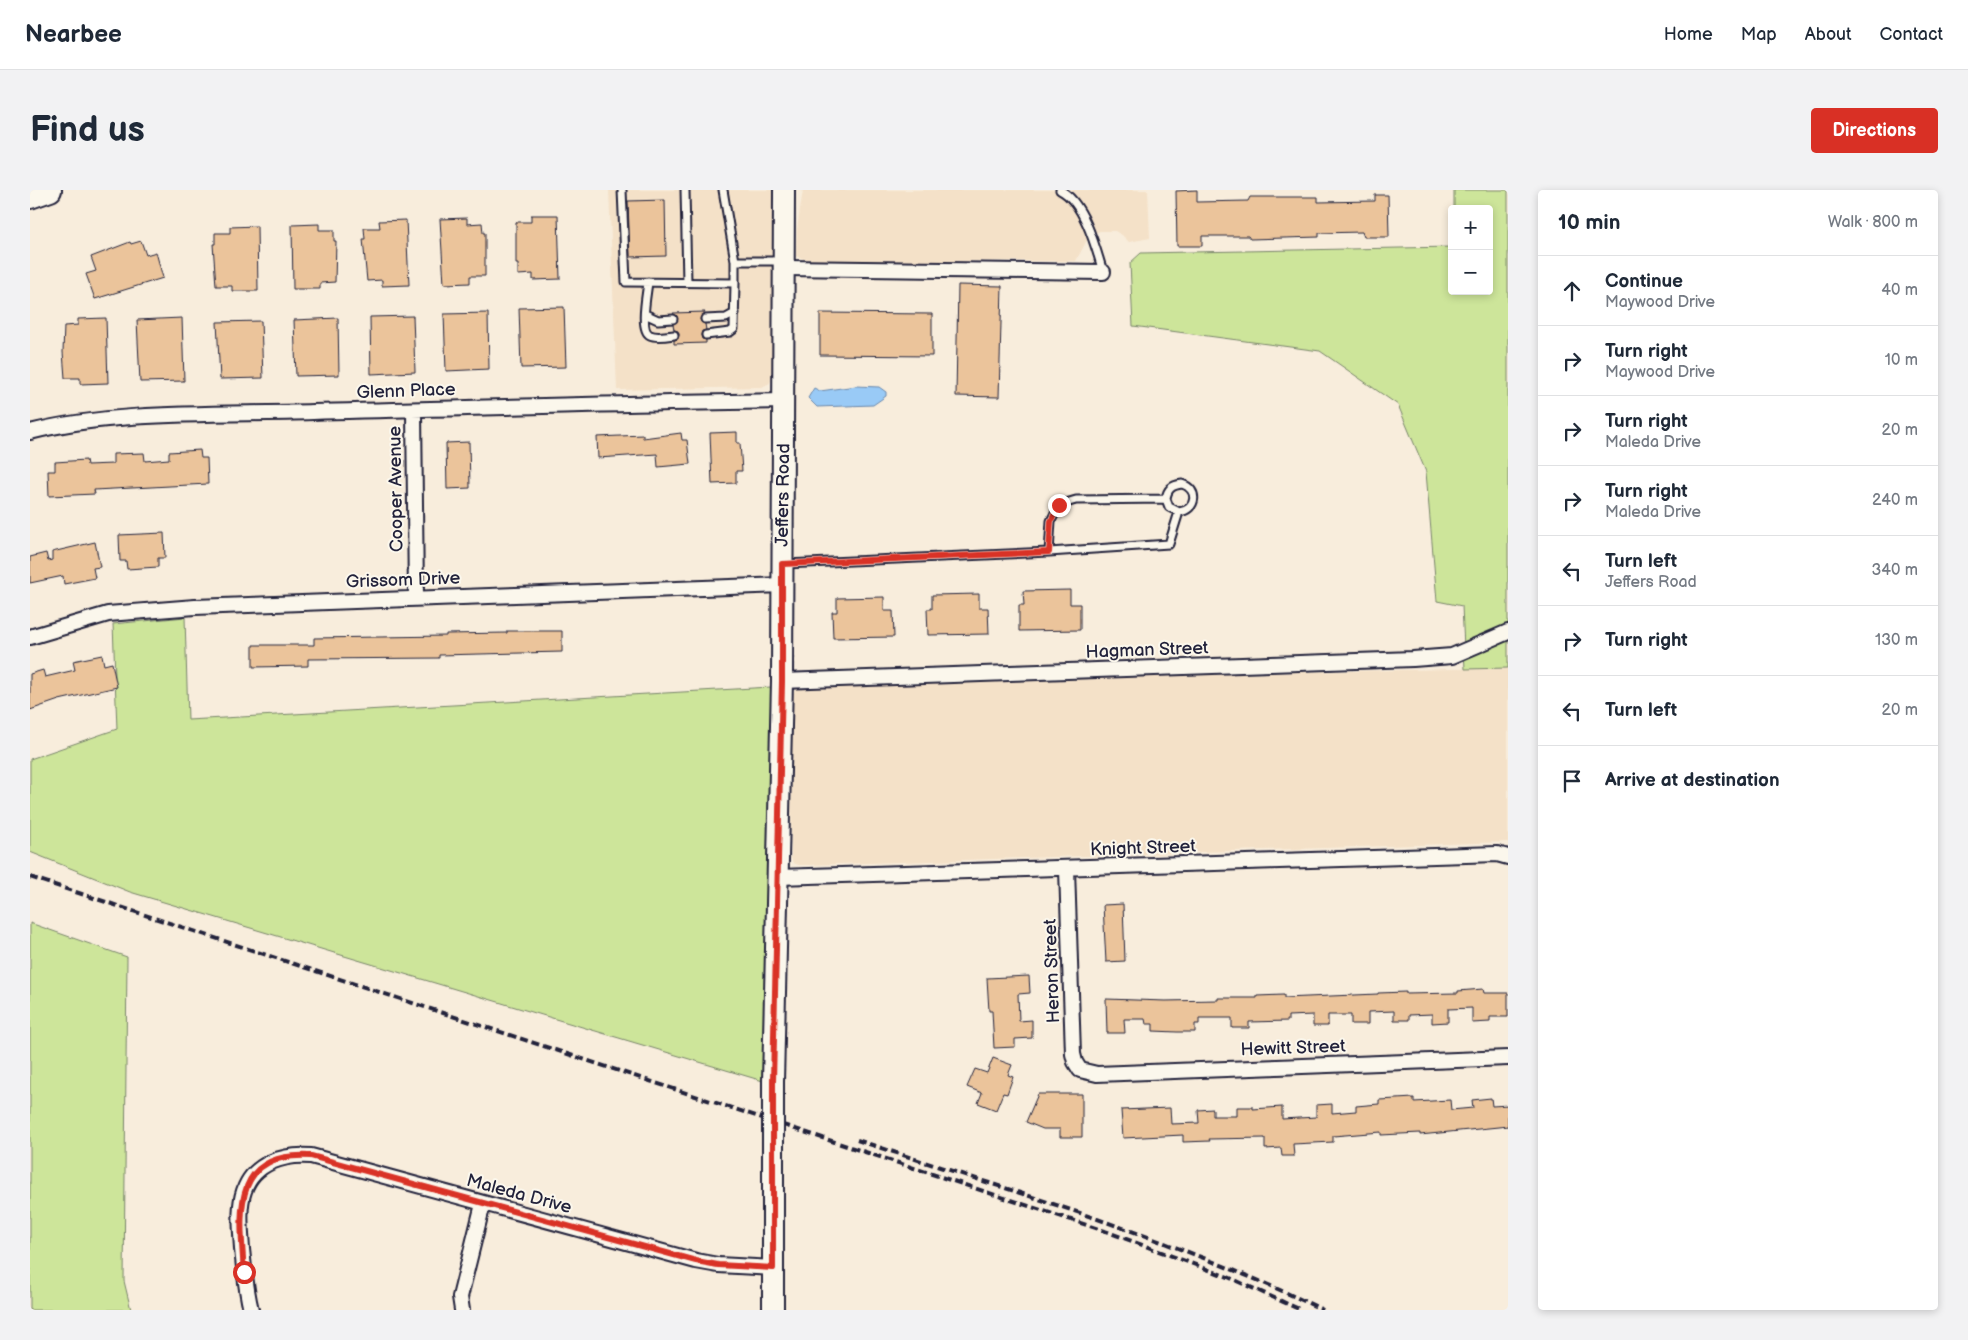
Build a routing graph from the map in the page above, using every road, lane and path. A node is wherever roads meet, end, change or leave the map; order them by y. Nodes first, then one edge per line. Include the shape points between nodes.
1 (50, 190) edge
2 (622, 190) edge
3 (685, 190) edge
4 (723, 190) edge
5 (784, 190) edge
6 (1060, 190) edge
7 (30, 197) edge
8 (735, 261) junction
9 (784, 265) junction
10 (1103, 272) joint
11 (648, 282) junction
12 (686, 282) junction
13 (735, 283) junction
14 (735, 313) junction
15 (645, 314) junction
16 (705, 318) dead end
17 (673, 320) dead end
18 (674, 335) dead end
19 (706, 335) dead end
20 (784, 401) junction
21 (414, 410) junction
22 (30, 432) edge
23 (1166, 499) junction
24 (1179, 512) junction
25 (1049, 552) junction
26 (782, 564) junction
27 (782, 585) junction
28 (416, 598) junction
29 (1508, 632) edge
30 (30, 636) edge
31 (782, 681) junction
32 (1508, 857) edge
33 (1068, 869) junction
34 (778, 877) junction
35 (1508, 1058) edge
36 (1080, 1070) joint
37 (483, 1204) junction
38 (773, 1268) junction
39 (251, 1310) edge
40 (462, 1310) edge
41 (773, 1310) edge

1 - 7 main road
2 - 11 lane via 626,282
3 - 12 lane
4 - 8 lane
5 - 9 main road, Jeffers Road
6 - 10 lane via 1074,201 1094,237
8 - 9 lane
8 - 13 lane
9 - 10 street
9 - 20 main road, Jeffers Road
11 - 12 lane
11 - 15 lane
12 - 13 lane
13 - 14 lane
14 - 16 lane via 726,318
14 - 19 lane via 734,328 730,332
15 - 17 lane via 658,320
15 - 18 lane via 646,330 650,335
20 - 21 street, Glenn Place
20 - 26 main road, Jeffers Road
21 - 22 street, Glenn Place via 121,418
21 - 28 street, Cooper Avenue
23 - 24 lane via 1169,507
23 - 24 lane via 1172,486 1182,484 1190,488 1194,497 1192,506
23 - 25 lane via 1076,500 1059,505 1051,521
24 - 25 lane via 1169,544
25 - 26 lane
26 - 27 main road, Jeffers Road
27 - 28 street, Grissom Drive
27 - 31 main road, Jeffers Road
28 - 30 street, Grissom Drive via 108,614
29 - 31 street, Hagman Street via 1452,656 1413,660
31 - 34 main road, Jeffers Road
32 - 33 street, Knight Street via 1497,854
33 - 34 street, Knight Street
33 - 36 street, Heron Street via 1073,1054
34 - 38 main road, Jeffers Road, bridge
35 - 36 street, Hewitt Street via 1097,1074
37 - 38 street, Maleda Drive via 696,1261
37 - 39 street, Maleda Drive via 311,1156 282,1157 259,1170 244,1191 241,1229
37 - 40 street via 460,1296
38 - 41 main road, Jeffers Road

